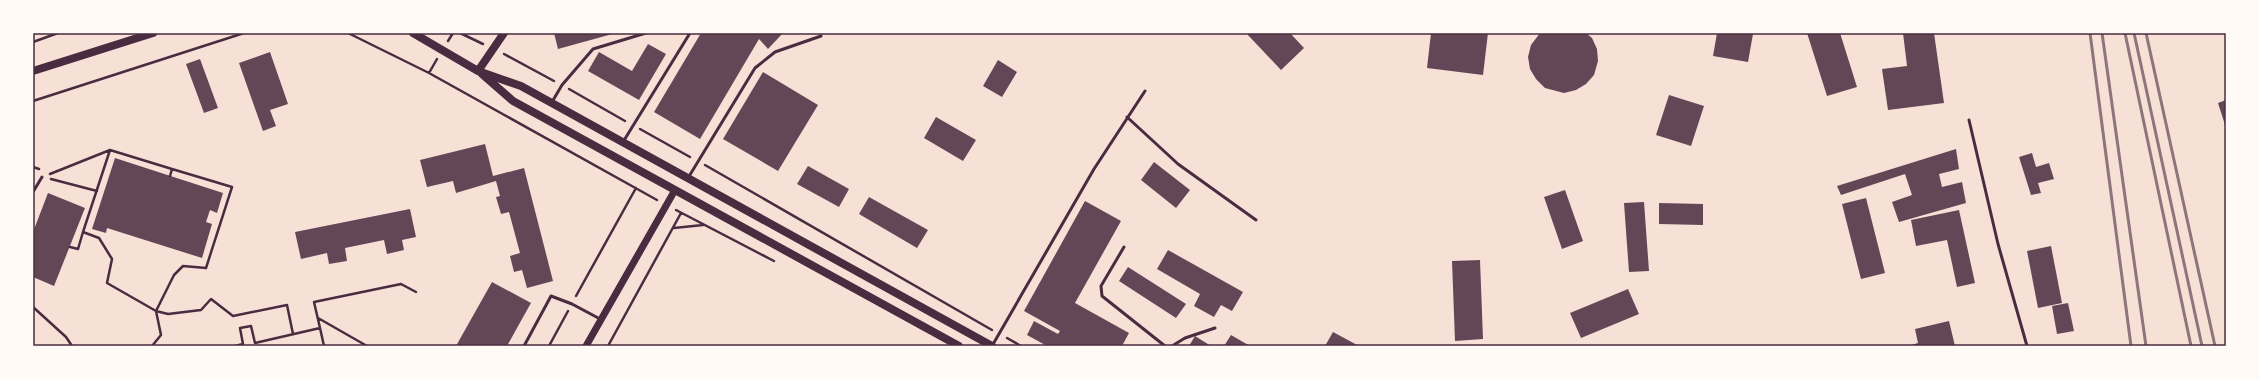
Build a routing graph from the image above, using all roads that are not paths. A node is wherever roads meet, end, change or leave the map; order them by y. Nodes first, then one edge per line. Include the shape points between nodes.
1 (153, 33) edge
2 (413, 33) edge
3 (504, 33) edge
4 (646, 33) edge
5 (690, 33) edge
6 (821, 36) dead end
7 (33, 71) edge
8 (478, 71) junction
9 (1145, 91) dead end
10 (552, 103) junction
11 (1127, 117) junction
12 (1969, 120) dead end
13 (623, 142) junction
14 (42, 177) road end
15 (688, 178) junction
16 (675, 190) junction
17 (33, 192) edge
18 (1256, 220) dead end
19 (1124, 247) dead end
20 (602, 320) junction
21 (1215, 328) dead end
22 (524, 346) edge
23 (586, 346) edge
24 (959, 346) edge
25 (992, 346) edge
26 (1165, 346) edge
27 (1172, 346) edge
28 (2027, 346) edge

1 - 7 main road
2 - 8 main road
3 - 8 main road
4 - 10 lane via 593,49 562,85
5 - 13 lane
6 - 15 lane via 775,52 755,68
8 - 10 main road via 521,86
8 - 16 main road via 512,101
9 - 11 lane
10 - 13 main road
11 - 18 lane via 1178,164
11 - 25 lane via 1094,169
12 - 28 lane via 1998,244
13 - 15 main road
14 - 17 lane
15 - 25 main road
16 - 20 street
16 - 24 main road
19 - 26 lane via 1101,286 1102,296
20 - 22 lane via 551,296
20 - 23 street
21 - 27 lane via 1185,338

